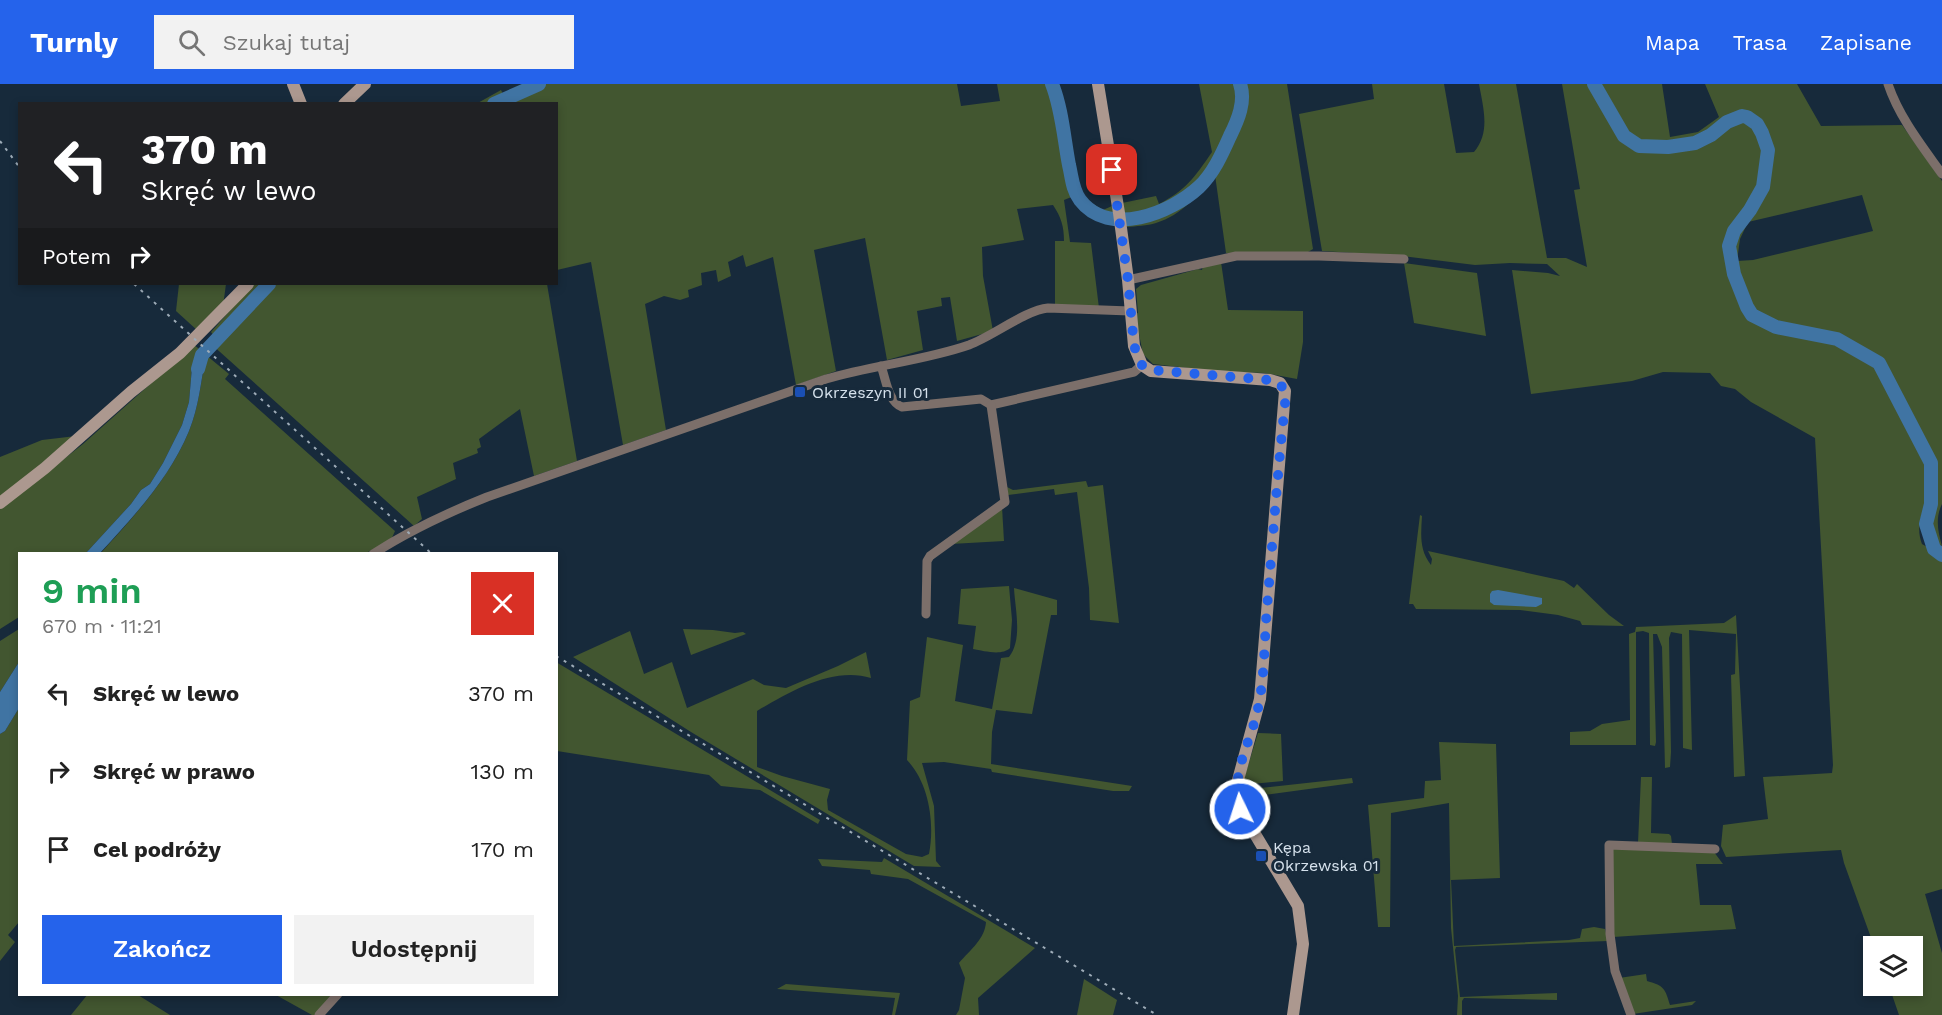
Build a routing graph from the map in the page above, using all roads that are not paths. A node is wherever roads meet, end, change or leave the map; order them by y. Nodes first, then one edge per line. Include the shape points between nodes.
1 (293, 84) edge
2 (365, 84) edge
3 (1098, 84) edge
4 (1888, 84) edge
5 (300, 102) edge
6 (346, 102) edge
7 (1942, 174) edge
8 (1404, 259) dead end
9 (1128, 280) junction
10 (247, 285) edge
11 (1130, 311) junction
12 (1142, 365) junction
13 (881, 366) junction
14 (991, 405) junction
15 (0, 503) edge
16 (376, 552) edge
17 (926, 614) dead end
18 (1715, 849) dead end
19 (336, 996) edge
20 (320, 1015) edge
21 (1293, 1015) edge
22 (1631, 1015) edge

1 - 5 street
2 - 6 street
3 - 9 street
4 - 7 street via 1899,109
8 - 9 street via 1236,256
9 - 11 street
10 - 15 street via 180,353
11 - 12 street via 1134,346
11 - 13 street via 1036,310 970,345
12 - 14 street via 1134,372
12 - 21 street via 1151,370 1270,380 1280,383 1285,391 1260,699 1236,792 1240,809 1298,906 1303,944
13 - 14 street via 893,400 900,407 981,399
13 - 16 street via 795,390 487,497 408,532
14 - 17 street via 1005,502 930,556
18 - 22 street via 1609,845 1612,953
19 - 20 street

